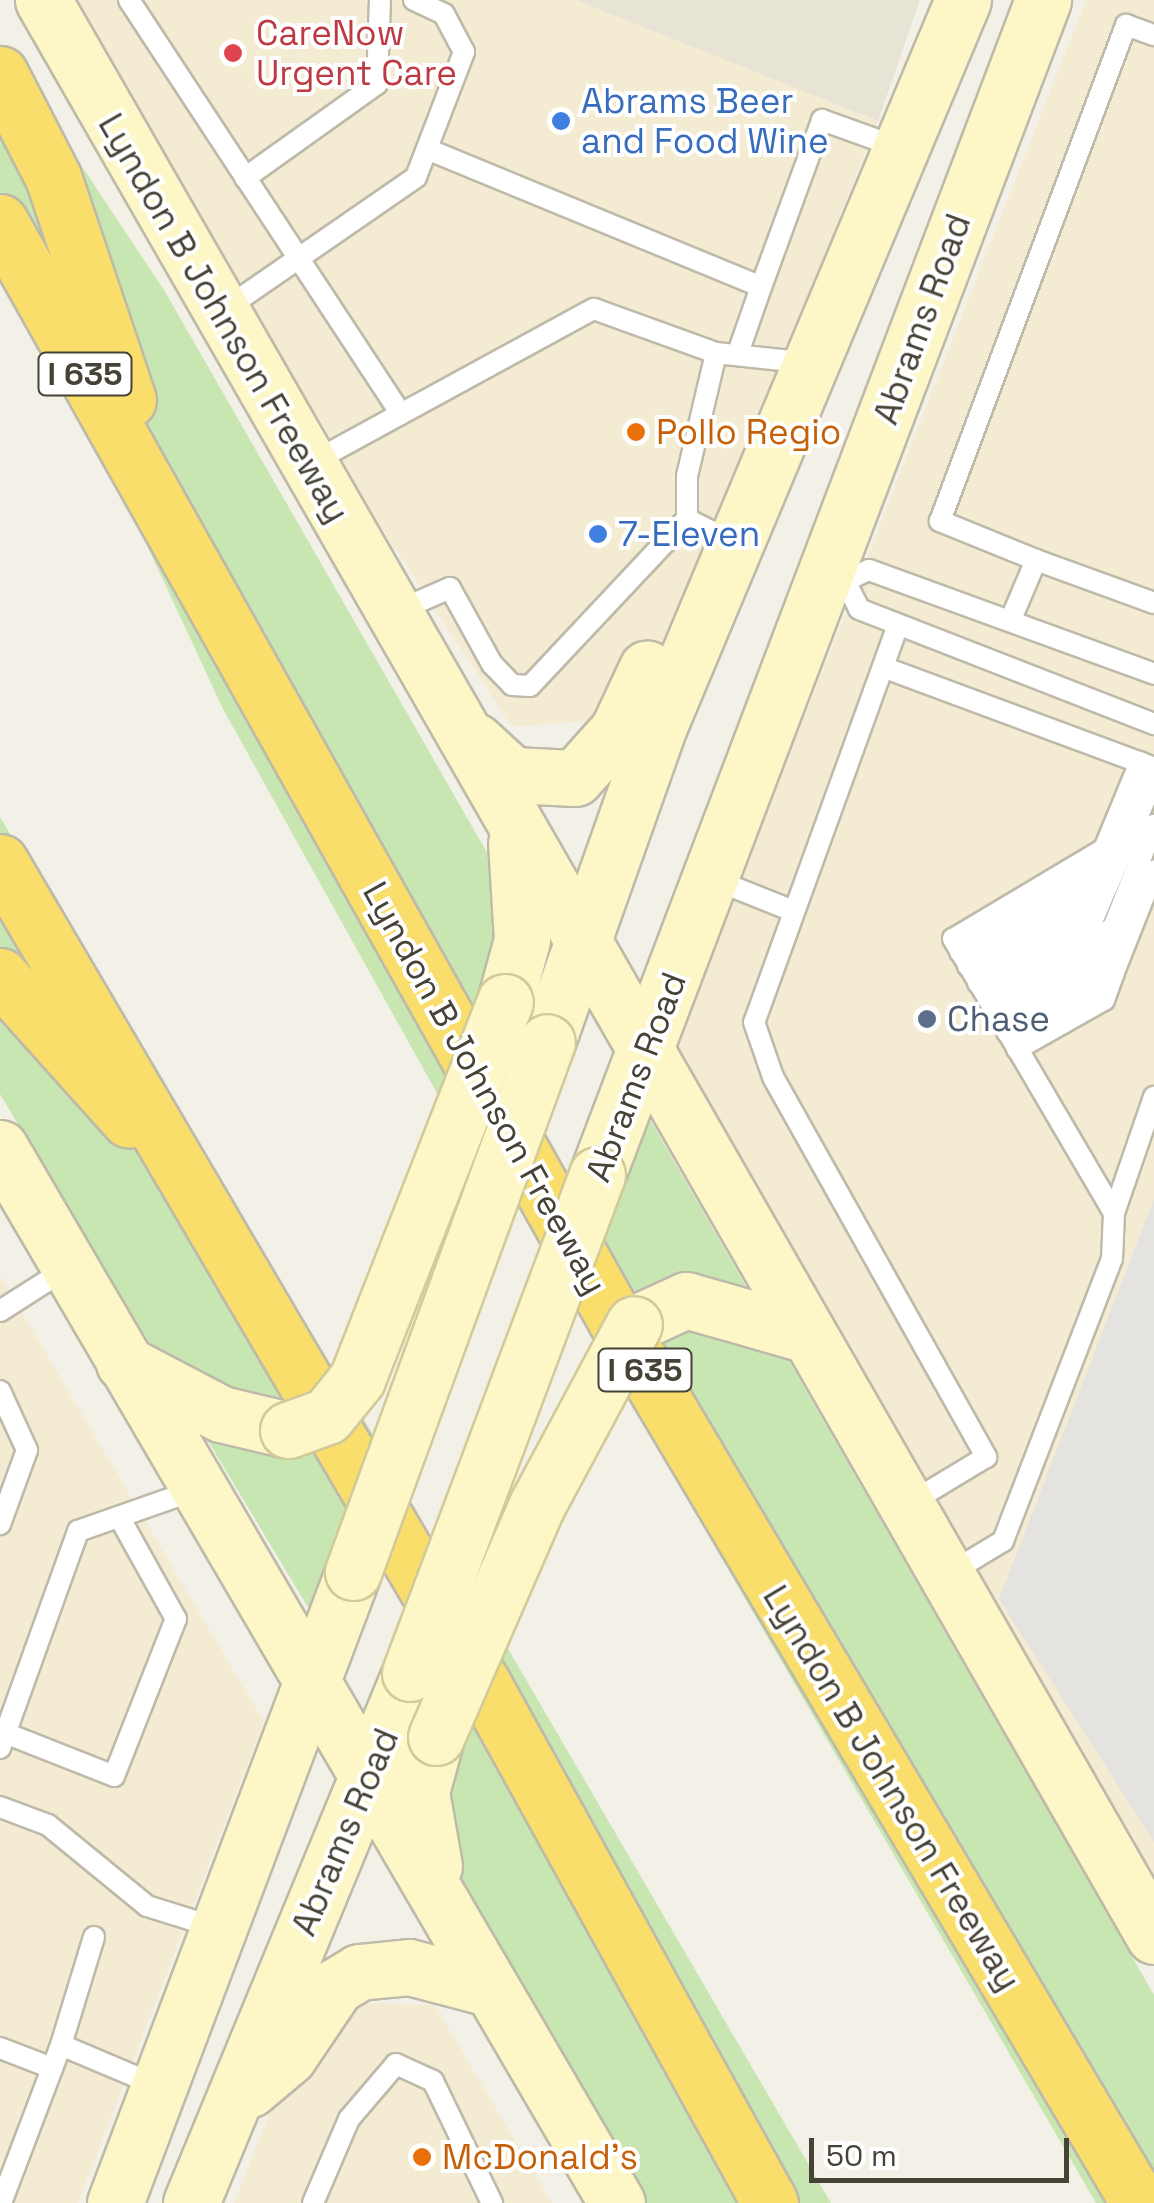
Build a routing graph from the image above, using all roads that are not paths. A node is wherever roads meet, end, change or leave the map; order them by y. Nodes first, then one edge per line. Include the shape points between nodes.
1 (43, 0) edge
2 (129, 0) edge
3 (380, 0) edge
4 (414, 0) edge
5 (963, 0) edge
6 (1043, 0) edge
7 (1154, 35) edge
8 (0, 74) edge
9 (427, 149) junction
10 (906, 150) junction
11 (245, 178) junction
12 (0, 222) edge
13 (297, 259) junction
14 (761, 287) junction
15 (219, 313) junction
16 (716, 353) junction
17 (738, 353) junction
18 (816, 366) junction
19 (401, 414) junction
20 (792, 422) junction
21 (309, 464) junction
22 (170, 525) junction
23 (700, 526) junction
24 (1036, 560) junction
25 (837, 578) junction
26 (1154, 604) edge
27 (393, 613) junction
28 (1011, 619) junction
29 (898, 626) junction
30 (883, 666) junction
31 (1154, 674) edge
32 (450, 714) junction
33 (1154, 724) edge
34 (1149, 770) edge
35 (1154, 825) edge
36 (515, 826) junction
37 (0, 862) edge
38 (1154, 871) edge
39 (713, 878) junction
40 (794, 911) junction
41 (582, 942) junction
42 (0, 976) edge
43 (988, 1000) junction
44 (644, 1060) junction
45 (1154, 1097) edge
46 (0, 1148) edge
47 (203, 1199) junction
48 (1114, 1213) junction
49 (70, 1266) junction
50 (0, 1311) edge
51 (808, 1335) junction
52 (124, 1363) junction
53 (0, 1390) edge
54 (196, 1490) junction
55 (904, 1506) junction
56 (121, 1520) junction
57 (0, 1524) edge
58 (944, 1577) junction
59 (315, 1684) junction
60 (3, 1741) edge
61 (370, 1778) junction
62 (0, 1807) edge
63 (441, 1907) junction
64 (222, 1930) junction
65 (1154, 1936) edge
66 (94, 1938) dead end
67 (485, 1988) junction
68 (61, 2046) junction
69 (0, 2048) edge
70 (52, 2068) junction
71 (161, 2087) junction
72 (229, 2106) junction
73 (204, 2197) edge
74 (495, 2201) edge
75 (1, 2203) edge
76 (115, 2203) edge
77 (313, 2203) edge
78 (616, 2203) edge
79 (770, 2203) edge
80 (1139, 2203) edge

1 - 15 main road, Lyndon B Johnson Freeway
2 - 11 lane
3 - 11 lane via 377,84
4 - 9 lane via 444,14 464,52
5 - 10 main road
6 - 25 main road, Abrams Road
7 - 24 lane via 1126,24 940,520
8 - 22 highway via 53,177
9 - 13 lane via 416,177
9 - 14 lane
10 - 14 lane via 822,120
10 - 18 main road
11 - 13 lane
12 - 22 highway, Lyndon B Johnson Freeway / I 635
13 - 15 lane
13 - 19 lane
14 - 17 lane
15 - 21 main road, Lyndon B Johnson Freeway
16 - 17 lane
16 - 19 lane via 594,309
16 - 23 lane via 687,476
17 - 18 lane
18 - 20 main road
19 - 21 lane
20 - 23 main road
20 - 41 main road via 659,726
21 - 27 main road, Lyndon B Johnson Freeway
22 - 80 highway, Lyndon B Johnson Freeway / I 635 via 615,1319
23 - 27 lane via 530,686 512,685 492,664 450,588
23 - 32 main road via 618,730 588,768 554,784 512,775
24 - 26 lane
24 - 28 lane
25 - 28 lane via 870,570
25 - 29 lane via 859,610
25 - 39 main road, Abrams Road
27 - 32 main road, Lyndon B Johnson Freeway
28 - 31 lane
29 - 30 lane
29 - 33 lane
30 - 34 lane
30 - 40 lane
32 - 36 main road, Lyndon B Johnson Freeway
34 - 43 lane via 1107,887
34 - 43 lane via 1104,849 952,938
35 - 43 lane via 1113,928
36 - 41 main road, Lyndon B Johnson Freeway
36 - 52 main road, bridge via 522,940 357,1379 326,1416 288,1430 221,1414
37 - 47 highway
38 - 43 lane via 1114,972
39 - 40 lane
39 - 44 main road, Abrams Road
40 - 55 lane via 754,1022 757,1044 986,1457
41 - 44 main road, Lyndon B Johnson Freeway
41 - 59 main road, bridge
42 - 47 highway
43 - 48 lane
44 - 51 main road, Lyndon B Johnson Freeway
44 - 61 main road, Abrams Road, bridge
45 - 48 lane
46 - 49 main road
47 - 79 highway
48 - 58 lane via 1112,1259 1003,1541
49 - 50 lane
49 - 52 main road
51 - 55 main road, Lyndon B Johnson Freeway
51 - 63 main road, bridge via 686,1300 634,1324 537,1505 436,1738 421,1792
52 - 54 main road
53 - 57 lane via 27,1450
54 - 56 lane
54 - 59 main road
55 - 58 main road, Lyndon B Johnson Freeway
56 - 60 lane via 78,1532
56 - 60 lane via 176,1620 114,1776
58 - 65 main road, Lyndon B Johnson Freeway
59 - 61 main road
59 - 64 main road
61 - 63 main road
61 - 72 main road, Abrams Road
62 - 64 lane via 48,1825 147,1906
63 - 67 main road
64 - 71 main road
66 - 68 lane
67 - 72 main road via 424,1969 359,1972 336,1986 288,2058
67 - 78 main road
68 - 70 lane
68 - 71 lane
69 - 70 lane
70 - 75 lane
71 - 76 main road
72 - 73 main road, Abrams Road
74 - 77 lane via 432,2081 396,2064 348,2119

